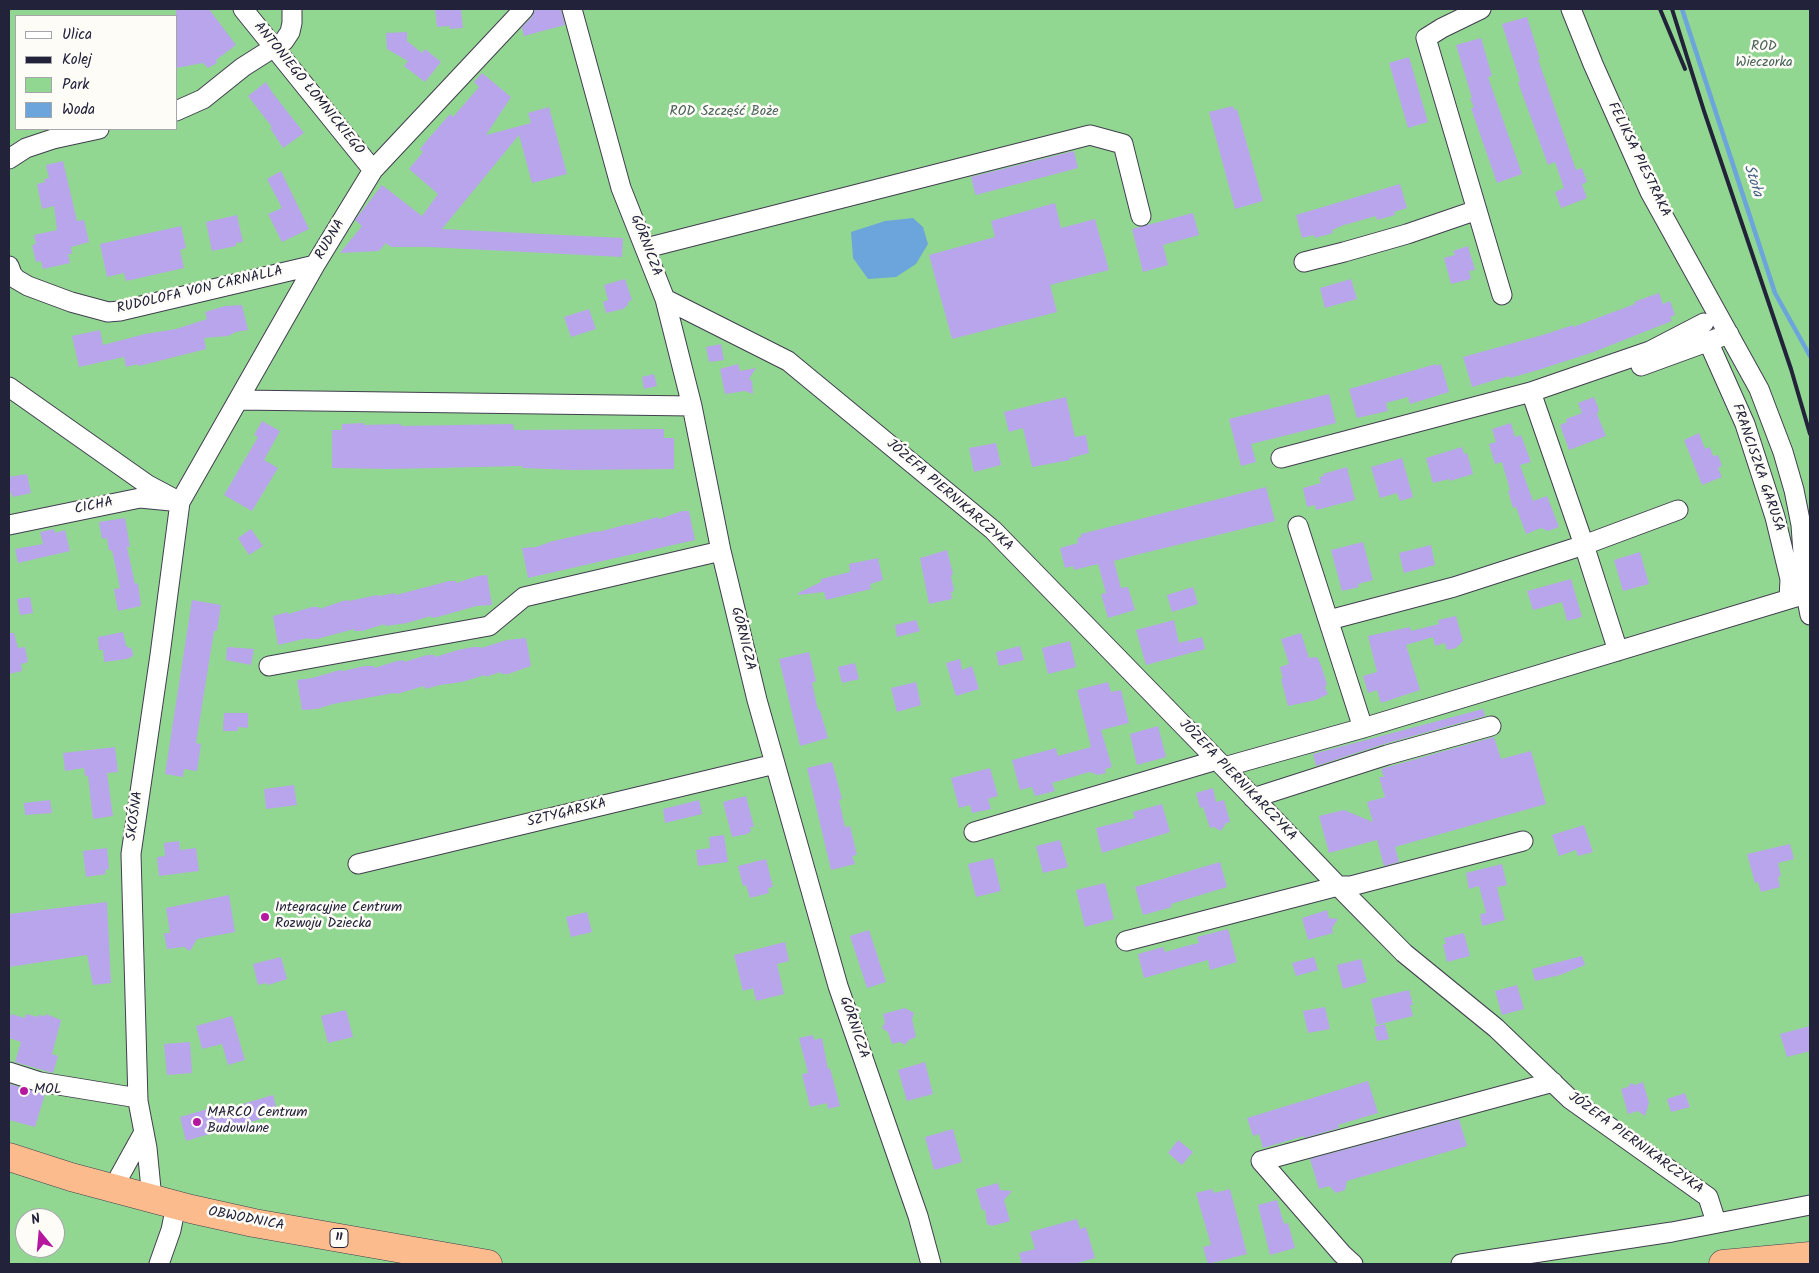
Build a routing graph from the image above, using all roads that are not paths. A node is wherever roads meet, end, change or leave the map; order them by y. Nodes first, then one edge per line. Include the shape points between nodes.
1 (243, 9) edge
2 (292, 9) edge
3 (524, 9) edge
4 (572, 9) edge
5 (1481, 9) edge
6 (1571, 9) edge
7 (273, 46) junction
8 (178, 110) edge
9 (95, 130) edge
10 (9, 159) edge
11 (373, 170) junction
12 (1477, 210) junction
13 (1141, 216) dead end
14 (646, 248) junction
15 (1304, 262) dead end
16 (316, 265) junction
17 (9, 266) edge
18 (1502, 295) dead end
19 (665, 299) junction
20 (1704, 323) dead end
21 (1729, 334) junction
22 (1708, 341) junction
23 (9, 387) edge
24 (1533, 398) junction
25 (239, 400) junction
26 (692, 406) junction
27 (1376, 445) dead end
28 (1281, 458) dead end
29 (180, 502) junction
30 (1678, 510) dead end
31 (9, 525) edge
32 (1298, 526) dead end
33 (1584, 545) junction
34 (721, 551) junction
35 (1798, 596) junction
36 (1810, 615) edge
37 (1329, 620) junction
38 (1618, 651) junction
39 (269, 666) dead end
40 (1491, 726) dead end
41 (1363, 728) junction
42 (775, 764) junction
43 (1221, 764) junction
44 (1253, 798) junction
45 (974, 832) dead end
46 (1523, 841) dead end
47 (358, 864) dead end
48 (1338, 886) junction
49 (1126, 941) dead end
50 (9, 1072) edge
51 (1552, 1082) junction
52 (138, 1098) junction
53 (144, 1132) junction
54 (9, 1157) edge
55 (113, 1188) junction
56 (164, 1202) junction
57 (1810, 1205) edge
58 (1716, 1222) junction
59 (1802, 1257) edge
60 (159, 1264) edge
61 (488, 1264) edge
62 (931, 1264) edge
63 (1353, 1264) edge
64 (1461, 1264) edge
65 (1723, 1264) edge

1 - 7 street, ANTONIEGO ŁOMNICKIEGO
2 - 7 street via 290,32
3 - 11 street, RUDNA
4 - 14 street, GÓRNICZA via 621,188
5 - 12 street via 1426,38
6 - 21 street, FELIKSA PIESTRAKA via 1650,192
7 - 8 street via 203,99
7 - 11 street, ANTONIEGO ŁOMNICKIEGO
9 - 10 street via 26,148
11 - 16 street, RUDNA
12 - 15 street via 1407,234
12 - 18 street
13 - 14 street via 1122,144 1090,135
14 - 19 street, GÓRNICZA
16 - 17 street, RUDOLOFA VON CARNALLA via 108,312 28,286 16,279
16 - 25 street, RUDNA
19 - 26 street, GÓRNICZA
19 - 43 street, JÓZEFA PIERNIKARCZYKA via 788,361 993,530
20 - 24 street via 1650,351
21 - 22 street
21 - 35 street, FELIKSA PIESTRAKA via 1759,389 1794,490 1801,525
22 - 24 street
22 - 35 street, FRANCISZKA GARUSA via 1745,424 1775,517 1790,579
23 - 29 street via 148,485
24 - 27 street
24 - 28 street
24 - 33 street
25 - 26 street
25 - 29 street, RUDNA
26 - 34 street, GÓRNICZA
29 - 31 street, CICHA via 140,498
29 - 52 street, SKOŚNA via 131,854
30 - 33 street
32 - 37 street
33 - 37 street via 1454,587
33 - 38 street
34 - 39 street via 524,598 489,626
34 - 42 street, GÓRNICZA
35 - 36 street
35 - 38 street
37 - 41 street
38 - 41 street
40 - 44 street
41 - 43 street
42 - 47 street, SZTYGARSKA
42 - 62 street, GÓRNICZA via 838,986 918,1216
43 - 44 street, JÓZEFA PIERNIKARCZYKA
43 - 45 street
44 - 48 street, JÓZEFA PIERNIKARCZYKA
46 - 48 street via 1351,886
48 - 49 street
48 - 51 street, JÓZEFA PIERNIKARCZYKA via 1404,953 1496,1028
50 - 52 street via 40,1082
51 - 58 street, JÓZEFA PIERNIKARCZYKA via 1570,1099 1708,1197
51 - 63 street via 1261,1162
52 - 53 street, SKOŚNA
53 - 55 street
53 - 56 street, SKOŚNA
54 - 55 highway, OBWODNICA / 11
55 - 56 highway, OBWODNICA / 11
56 - 60 street, SKOŚNA via 171,1230
56 - 61 highway, OBWODNICA / 11 via 254,1222
57 - 58 street
58 - 64 street via 1672,1232
59 - 65 highway

